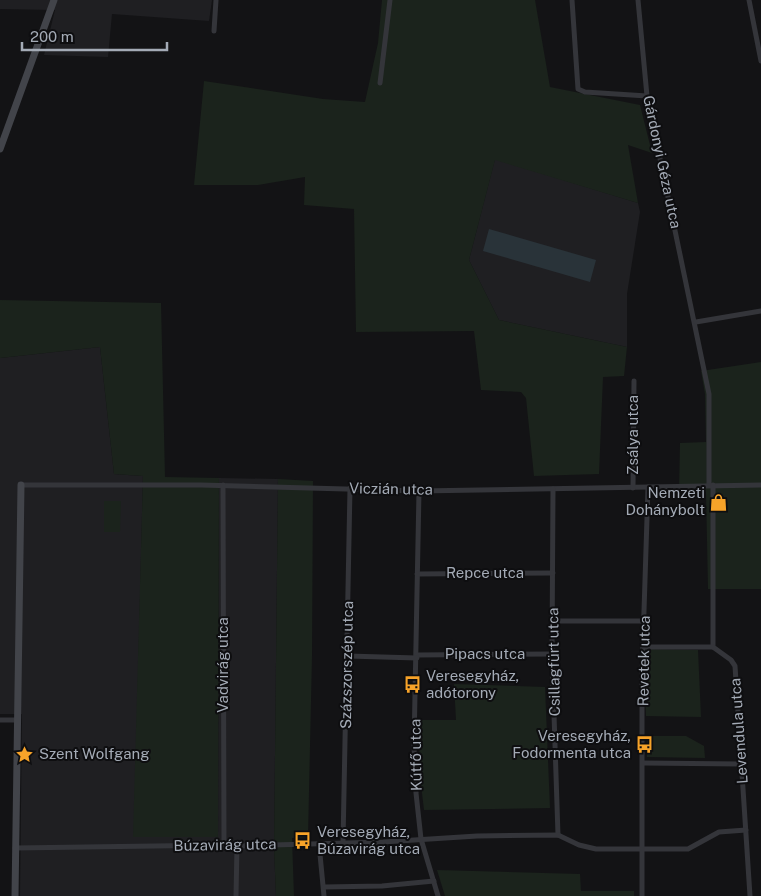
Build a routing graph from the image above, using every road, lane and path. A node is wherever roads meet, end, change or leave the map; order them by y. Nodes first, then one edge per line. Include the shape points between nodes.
1 (54, 0) edge
2 (216, 0) edge
3 (390, 0) edge
4 (572, 0) edge
5 (632, 0) edge
6 (638, 0) edge
7 (749, 0) edge
8 (214, 31) dead end
9 (761, 61) edge
10 (380, 83) dead end
11 (647, 96) junction
12 (0, 149) edge
13 (761, 311) edge
14 (696, 322) junction
15 (634, 382) dead end
16 (21, 485) joint
17 (223, 485) junction
18 (711, 485) junction
19 (761, 485) edge
20 (648, 487) junction
21 (350, 488) junction
22 (633, 488) junction
23 (554, 489) junction
24 (419, 491) junction
25 (553, 573) junction
26 (417, 574) junction
27 (552, 620) junction
28 (645, 621) junction
29 (644, 647) junction
30 (713, 647) junction
31 (552, 654) junction
32 (348, 656) junction
33 (417, 656) junction
34 (0, 720) edge
35 (18, 720) junction
36 (643, 763) junction
37 (741, 764) junction
38 (746, 830) junction
39 (558, 835) junction
40 (421, 839) junction
41 (343, 842) junction
42 (319, 844) junction
43 (224, 845) junction
44 (237, 846) junction
45 (15, 848) junction
46 (642, 848) junction
47 (434, 881) junction
48 (324, 887) junction
49 (15, 896) edge
50 (236, 896) edge
51 (324, 896) edge
52 (438, 896) edge
53 (642, 896) edge
54 (750, 896) edge

1 - 12 street
2 - 8 street
3 - 10 street
4 - 11 street via 578,89
5 - 6 street
6 - 11 street, Gárdonyi Géza utca
7 - 9 street
11 - 14 street, Gárdonyi Géza utca
13 - 14 street
14 - 18 street, Gárdonyi Géza utca via 709,394
15 - 22 street, Zsálya utca
16 - 17 street, Viczián utca
16 - 35 street
17 - 21 street, Viczián utca
17 - 43 street, Vadvirág utca
18 - 19 street, Viczián utca
18 - 20 street, Viczián utca
18 - 30 street
20 - 22 street, Viczián utca
20 - 28 street, Revetek utca
21 - 24 street, Viczián utca
21 - 32 street, Százszorszép utca
22 - 23 street, Viczián utca
23 - 24 street, Viczián utca
23 - 25 street, Csillagfürt utca
24 - 26 street, Kútfő utca
25 - 26 street, Repce utca
25 - 27 street, Csillagfürt utca
26 - 33 street, Kútfő utca
27 - 28 street
27 - 31 street, Csillagfürt utca
28 - 29 street, Revetek utca
29 - 30 street
29 - 36 street, Revetek utca
30 - 37 street, Levendula utca via 735,666
31 - 33 street, Pipacs utca
31 - 39 street, Csillagfürt utca
32 - 33 street, Pipacs utca
32 - 41 street, Százszorszép utca
33 - 40 street, Kútfő utca via 414,745
34 - 35 street
35 - 45 street
36 - 37 street
36 - 46 street, Revetek utca
37 - 38 street, Levendula utca
38 - 46 street, Búzavirág utca via 719,832 688,849
38 - 54 street, Levendula utca
39 - 40 street, Búzavirág utca
39 - 46 street, Búzavirág utca via 596,849
40 - 41 street, Búzavirág utca
40 - 47 street, Kútfő utca
41 - 42 street, Búzavirág utca
42 - 44 street, Búzavirág utca
42 - 48 street
43 - 44 street, Búzavirág utca
43 - 45 street, Búzavirág utca
44 - 50 street
45 - 49 street
46 - 53 street, Revetek utca
47 - 48 street
47 - 52 street, Kútfő utca
48 - 51 street

